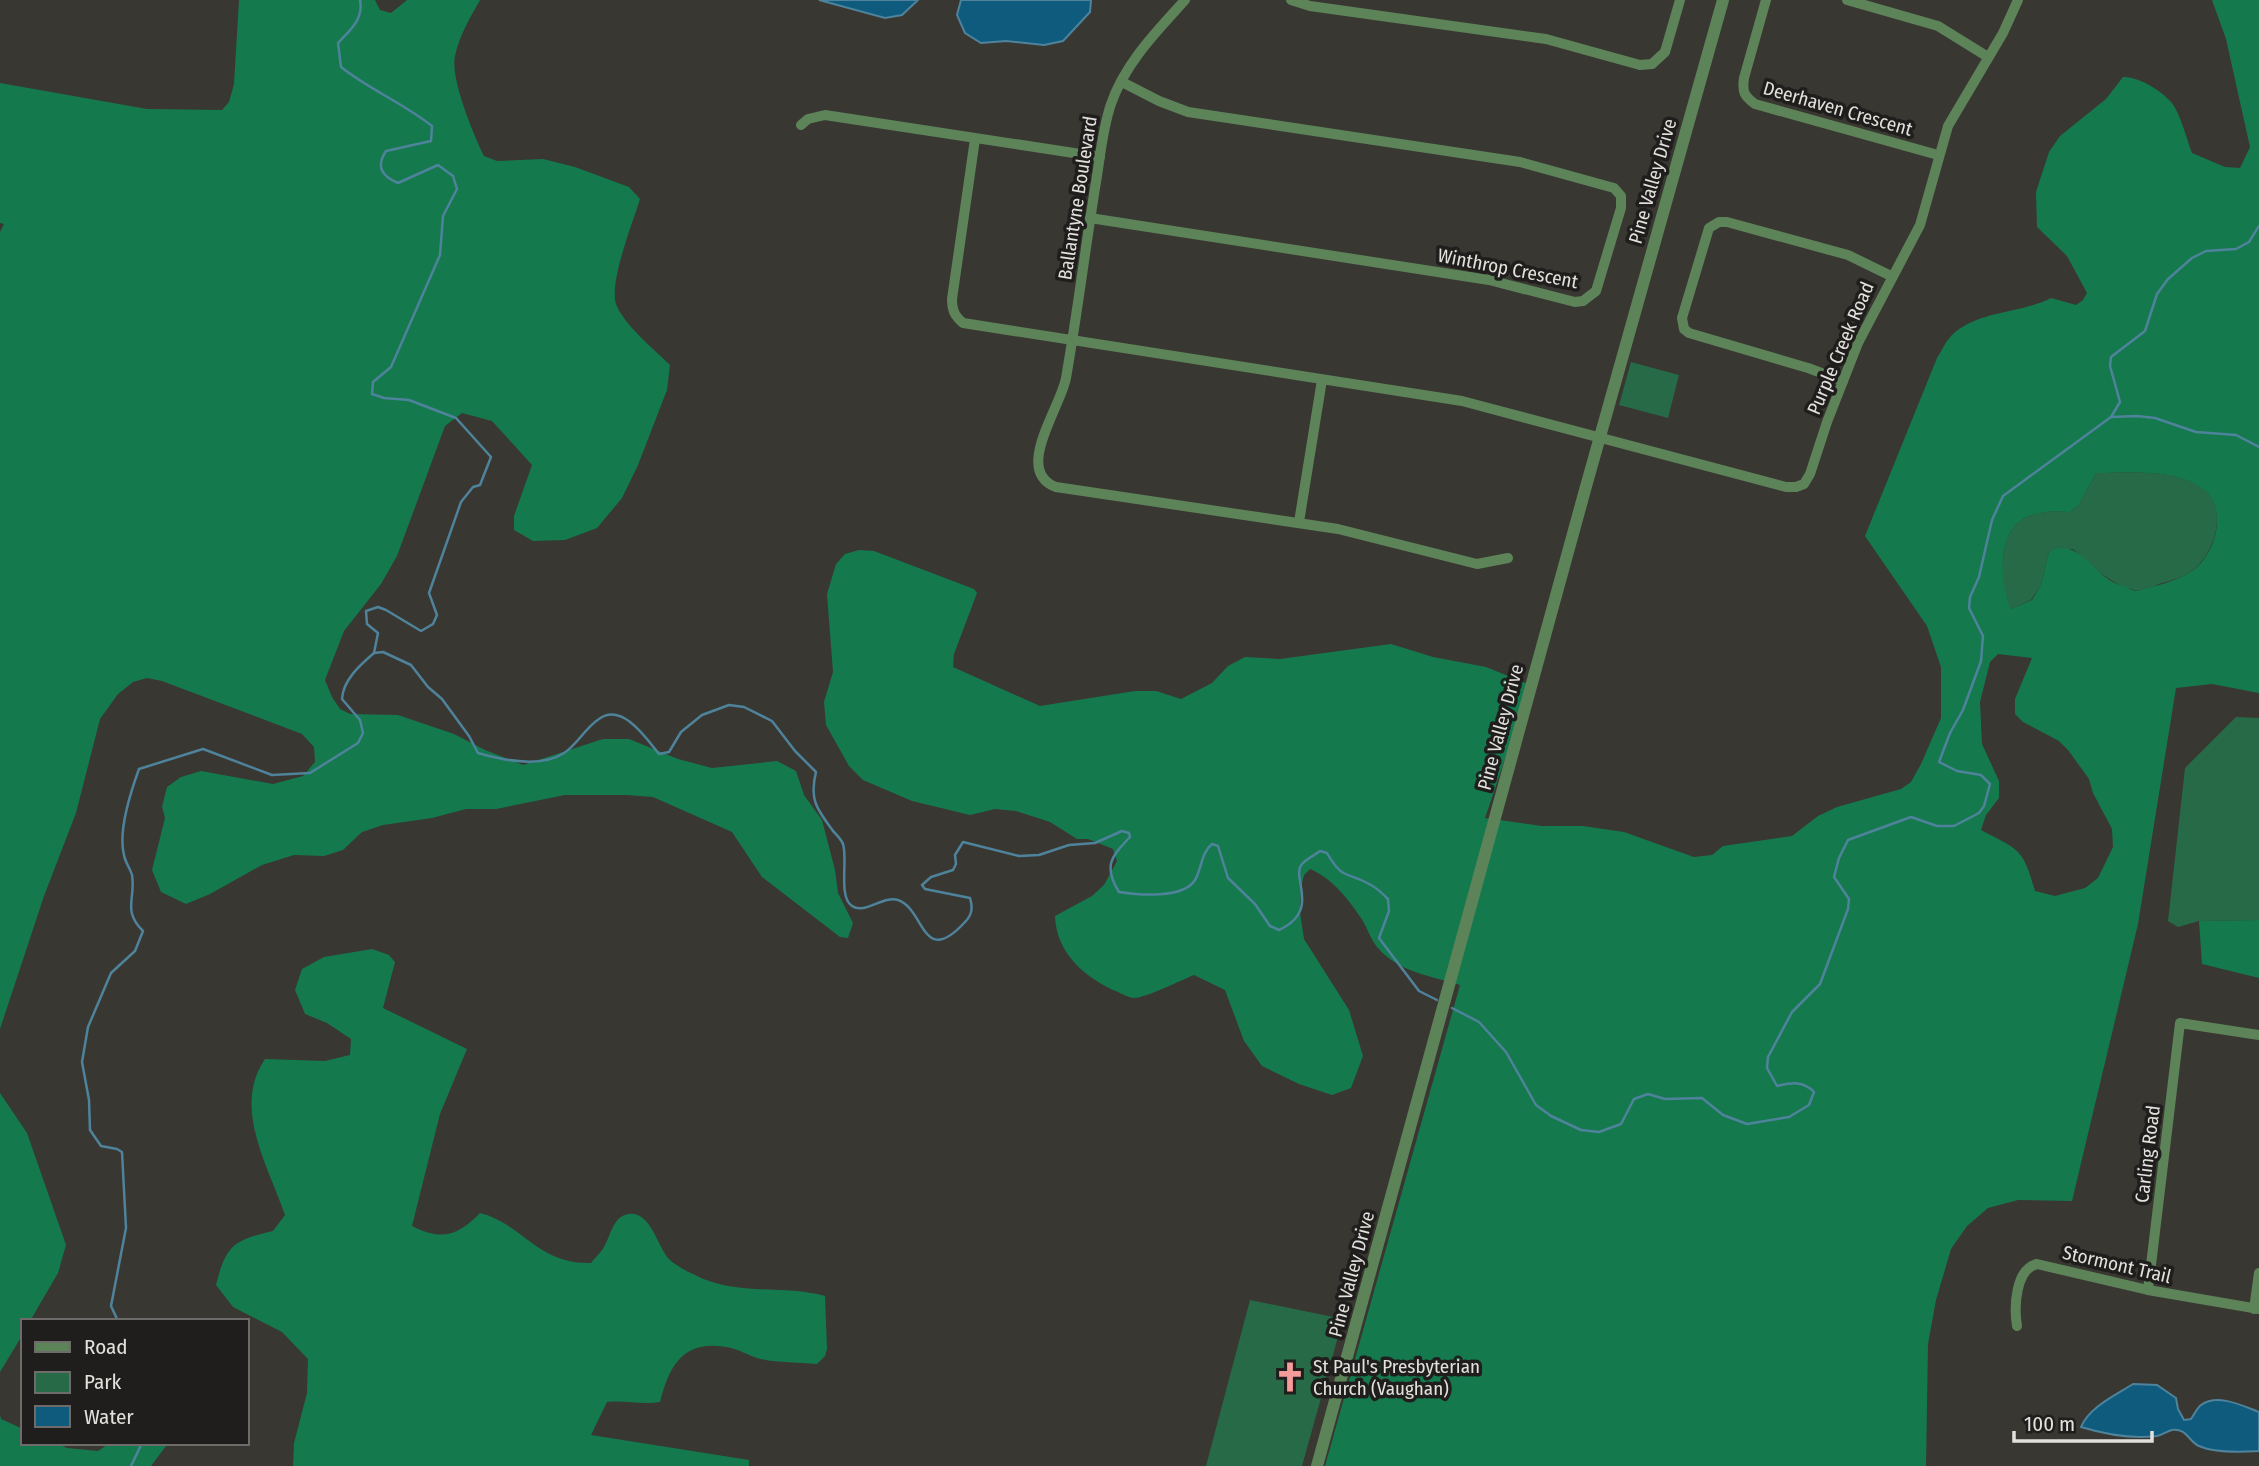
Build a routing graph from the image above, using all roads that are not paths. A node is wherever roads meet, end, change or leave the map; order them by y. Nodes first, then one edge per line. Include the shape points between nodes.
1 (1185, 0) edge
2 (1291, 0) edge
3 (1680, 0) edge
4 (1723, 0) edge
5 (1766, 0) edge
6 (1847, 0) edge
7 (2018, 0) edge
8 (1988, 57) junction
9 (1122, 82) junction
10 (801, 125) dead end
11 (975, 139) junction
12 (1938, 155) junction
13 (1100, 158) junction
14 (1090, 218) junction
15 (1891, 276) junction
16 (1072, 341) junction
17 (1322, 380) junction
18 (1843, 381) junction
19 (1600, 437) junction
20 (1298, 522) junction
21 (1508, 558) dead end
22 (2259, 1035) edge
23 (2259, 1273) edge
24 (2147, 1290) junction
25 (2257, 1309) edge
26 (2017, 1326) dead end
27 (1317, 1466) edge

1 - 9 street, Ballantyne Boulevard via 1145,45
2 - 3 street via 1546,40 1640,65 1652,64 1665,52
4 - 19 street, Pine Valley Drive
5 - 12 street, Deerhaven Crescent via 1744,78 1745,97 1755,104
6 - 8 street via 1929,23
7 - 8 street, Purple Creek Road
8 - 12 street, Purple Creek Road via 1952,118
9 - 13 street, Ballantyne Boulevard via 1111,103
9 - 14 street, Winthrop Crescent via 1188,112 1540,166 1614,188 1621,196 1621,208 1596,291 1575,302 1489,280
10 - 11 street via 825,116
11 - 13 street
11 - 16 street via 952,309 963,323
12 - 15 street, Purple Creek Road via 1920,225
13 - 14 street, Ballantyne Boulevard
14 - 16 street, Ballantyne Boulevard
15 - 18 street, Purple Creek Road
15 - 18 street via 1848,255 1727,222 1709,228 1682,318 1684,329
16 - 17 street
16 - 20 street, Ballantyne Boulevard via 1064,388 1041,444 1039,472 1047,484
17 - 19 street via 1462,401
17 - 20 street
18 - 19 street, Purple Creek Road via 1810,474 1796,487
19 - 27 street, Pine Valley Drive
20 - 21 street, Ballantyne Boulevard via 1478,564
22 - 24 street, Carling Road via 2180,1023
23 - 25 street
24 - 25 street, Stormont Trail
24 - 26 street, Stormont Trail via 2032,1265 2021,1279

